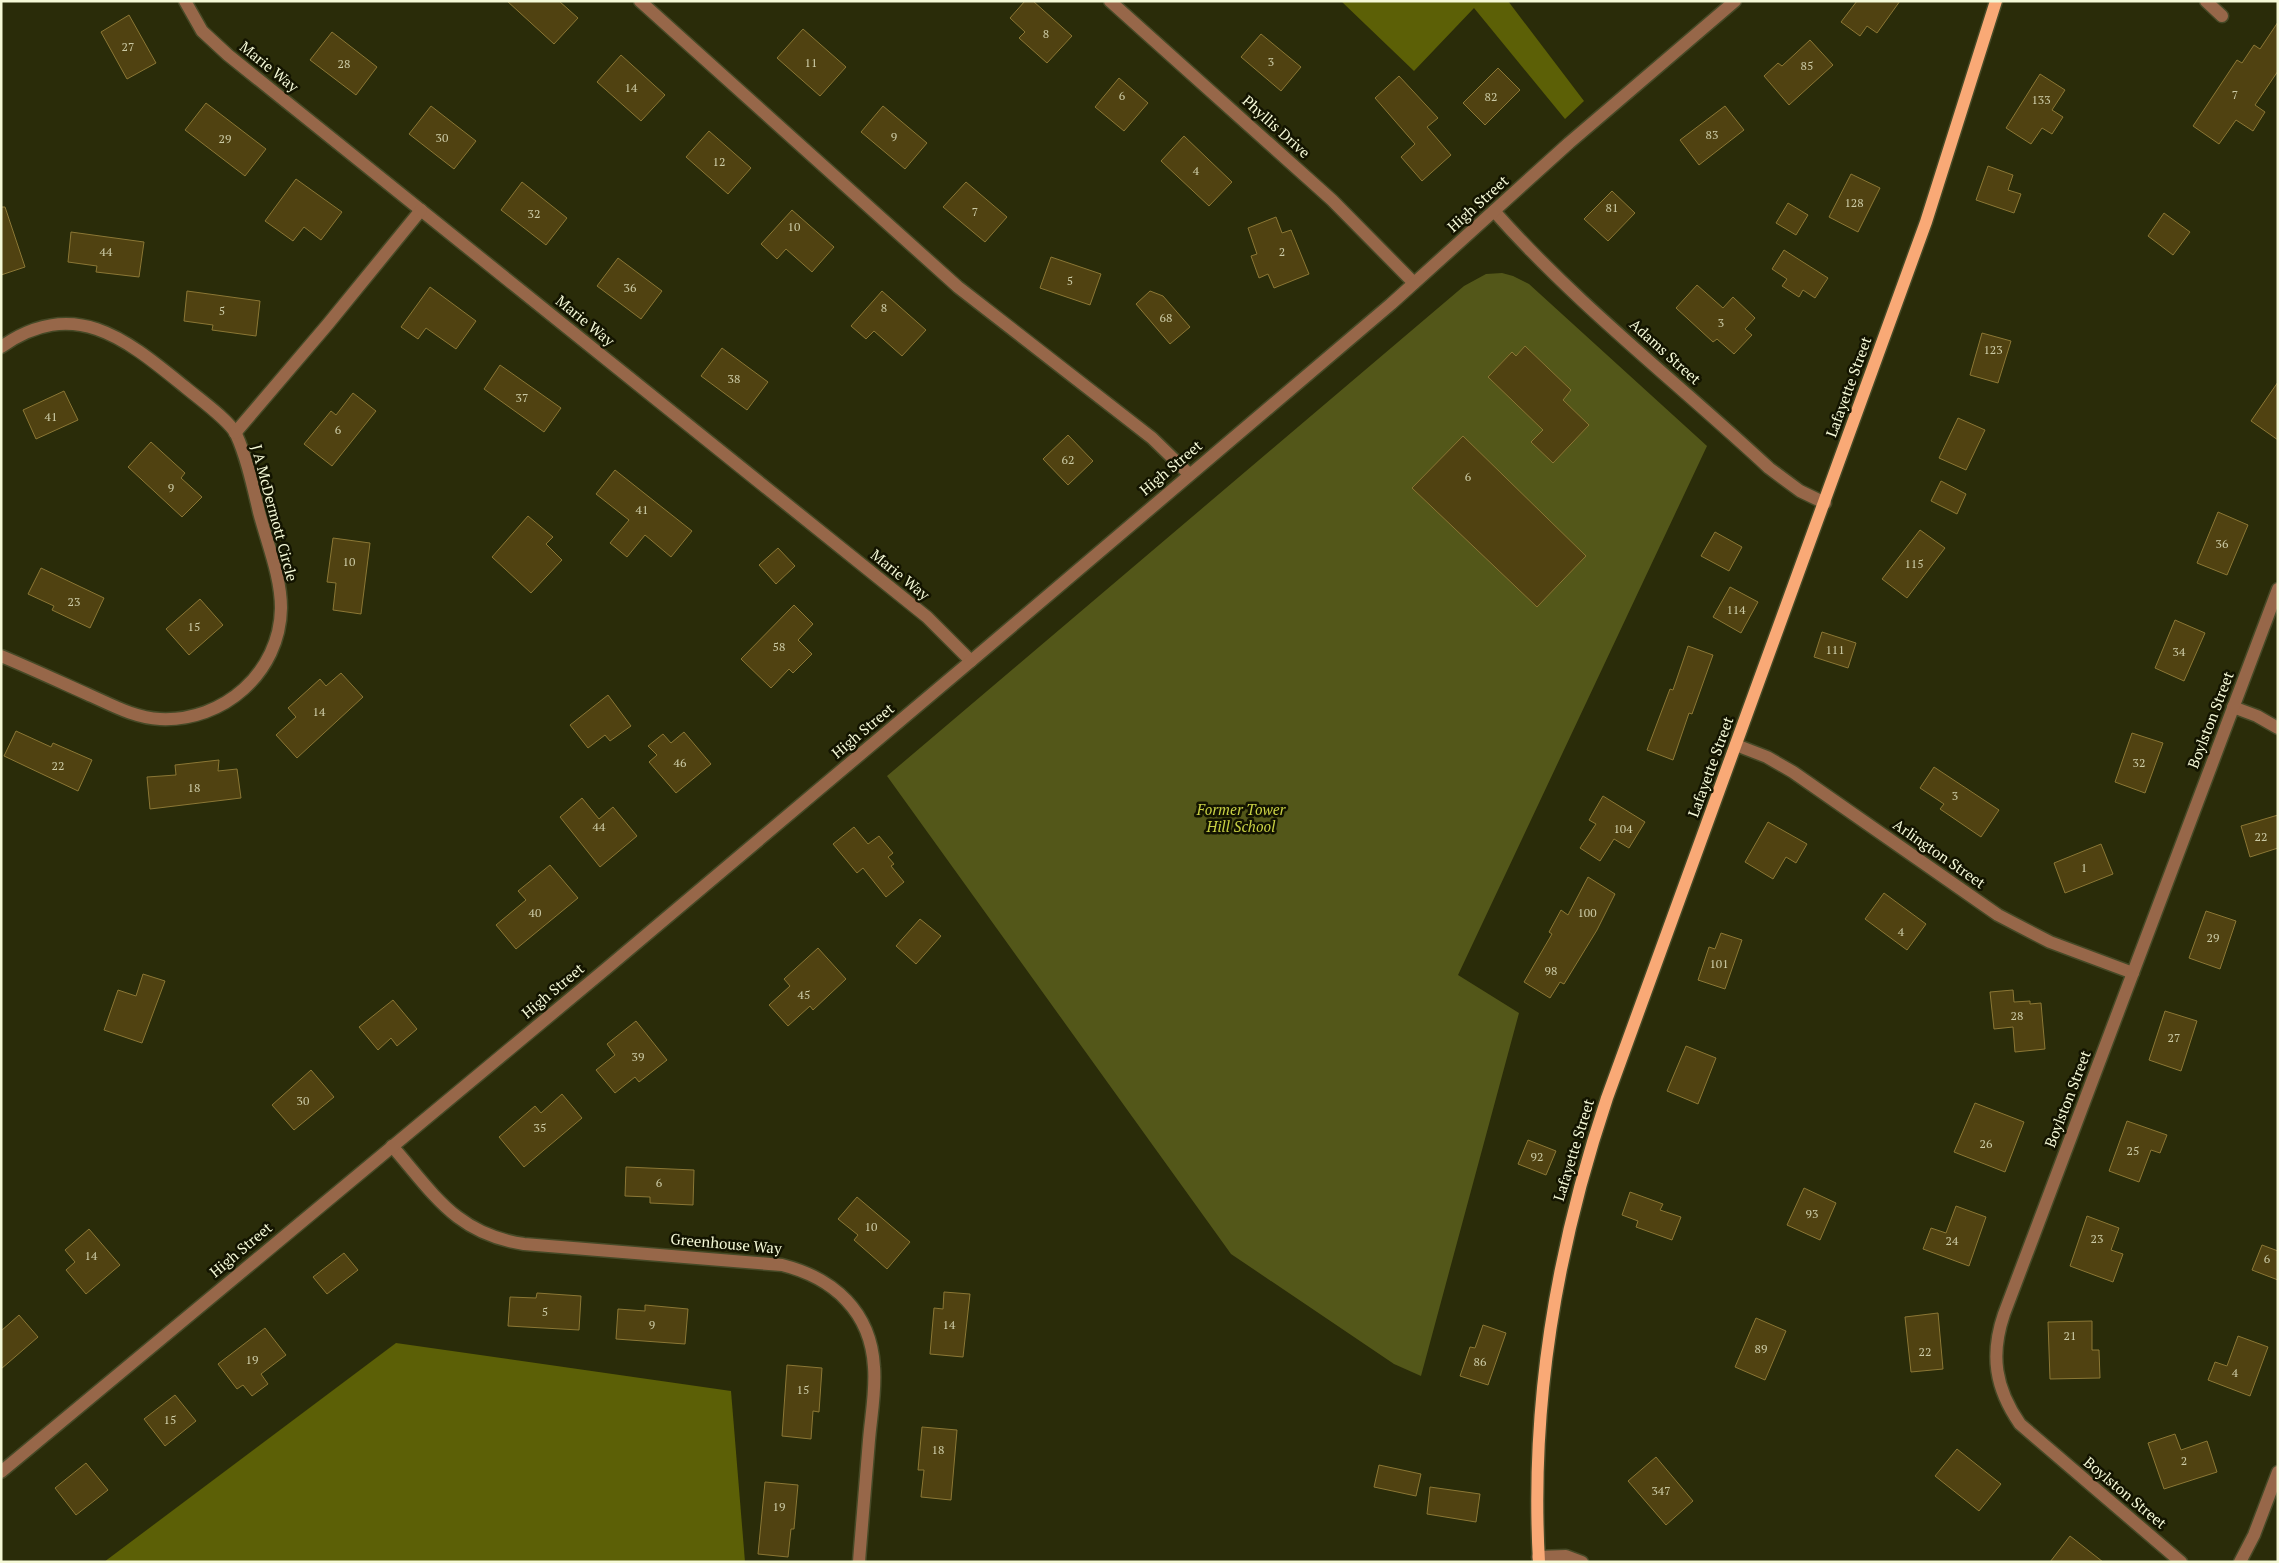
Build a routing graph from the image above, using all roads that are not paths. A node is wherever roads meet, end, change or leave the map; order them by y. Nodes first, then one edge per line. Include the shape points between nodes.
1 (185, 1) edge
2 (640, 1) edge
3 (1110, 1) edge
4 (1735, 1) edge
5 (1996, 1) edge
6 (2206, 1) edge
7 (2222, 16) dead end
8 (421, 210) junction
9 (1494, 211) junction
10 (1414, 283) junction
11 (1, 347) edge
12 (235, 432) junction
13 (1189, 474) junction
14 (1825, 503) junction
15 (2278, 589) edge
16 (1, 656) edge
17 (971, 661) junction
18 (2233, 706) junction
19 (2278, 728) edge
20 (1736, 745) junction
21 (2133, 973) junction
22 (392, 1146) junction
23 (1, 1472) edge
24 (2278, 1472) edge
25 (1538, 1559) edge
26 (859, 1562) edge
27 (1582, 1562) edge
28 (2181, 1562) edge
29 (2240, 1562) edge

1 - 8 street, Marie Way via 193,18 213,42
2 - 13 street via 958,287 1152,438
3 - 10 street, Phyllis Drive via 1332,200
4 - 9 street, High Street
5 - 14 main road, Lafayette Street via 1928,213
6 - 7 street
8 - 12 street, J A McDermott Circle
8 - 17 street, Marie Way via 927,617
9 - 10 street, High Street
9 - 14 street, Adams Street via 1596,311 1769,468 1794,488
10 - 13 street, High Street
11 - 12 street, J A McDermott Circle via 36,327 51,324 101,330 147,356
12 - 16 street, J A McDermott Circle via 272,559 280,608 275,641 249,685 224,705 210,711 159,719 126,711
13 - 17 street, High Street
14 - 20 main road, Lafayette Street
15 - 18 street, Boylston Street
17 - 22 street, High Street
18 - 19 street
18 - 21 street, Boylston Street
20 - 21 street, Arlington Street via 1793,772 2004,918 2050,942
20 - 25 main road, Lafayette Street via 1607,1098 1571,1219 1544,1378 1537,1473
21 - 28 street, Boylston Street via 2004,1314 1996,1340 1996,1362 2005,1399 2020,1424
22 - 23 street, High Street
22 - 26 street, Greenhouse Way via 452,1212 478,1232 494,1238 524,1244 782,1265 808,1273 833,1287 863,1323 875,1370
24 - 29 street
25 - 27 street via 1566,1556

